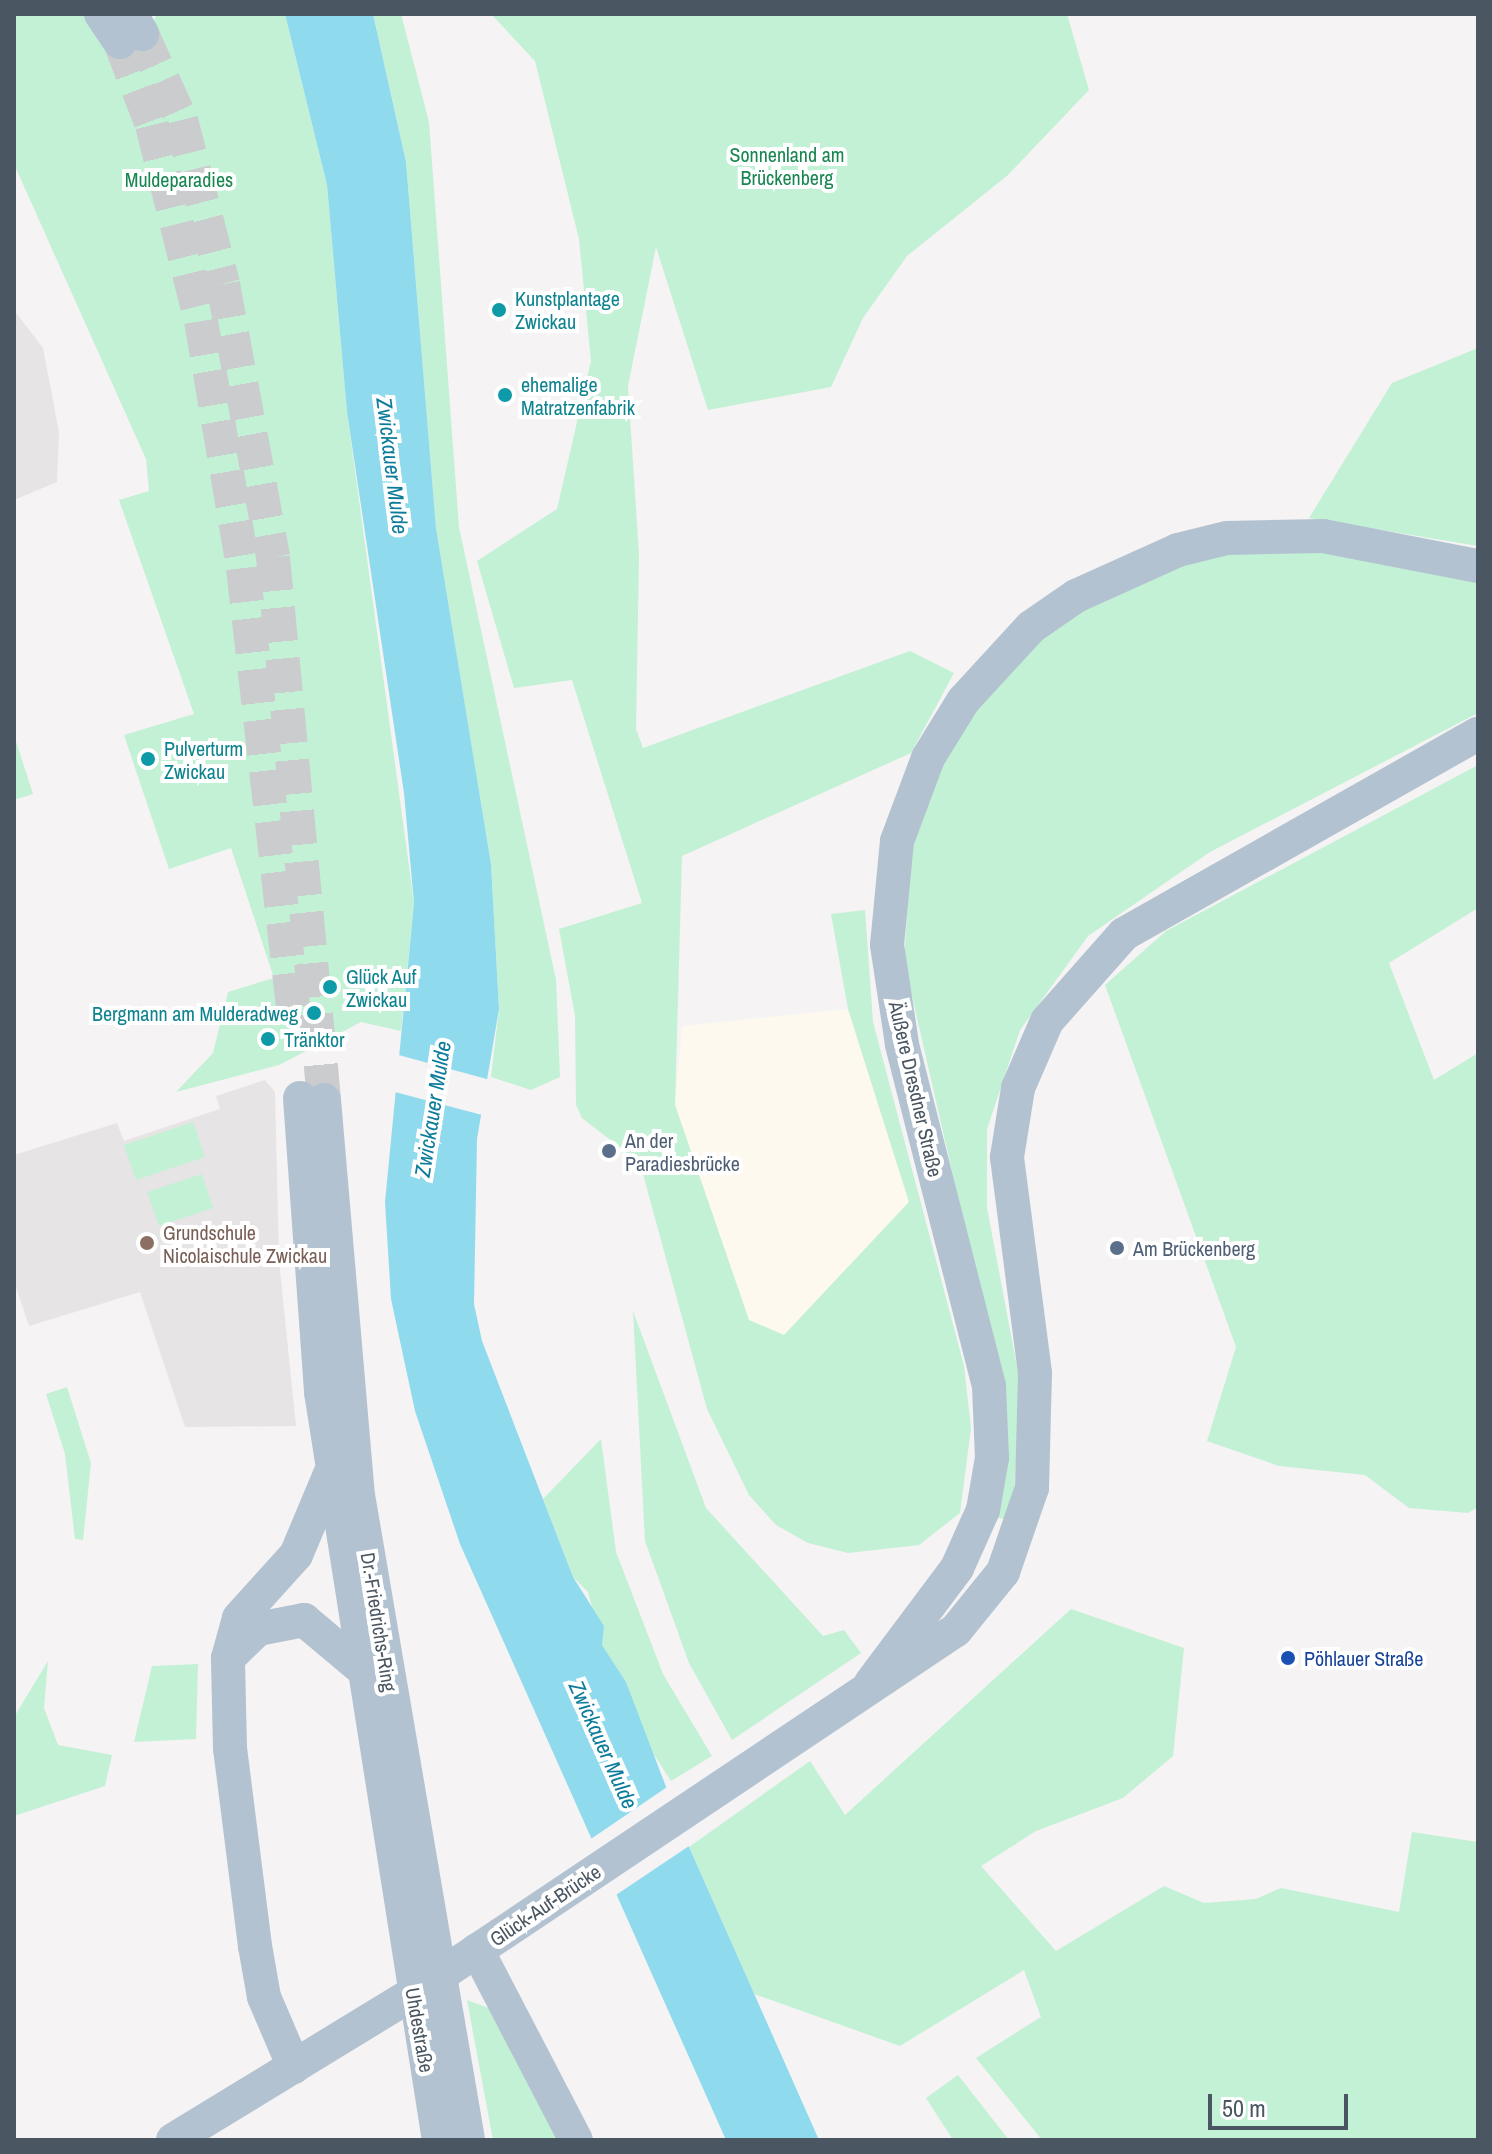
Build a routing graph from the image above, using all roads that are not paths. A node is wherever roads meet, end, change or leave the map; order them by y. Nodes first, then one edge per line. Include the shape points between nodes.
1 (101, 14) edge
2 (131, 30) tunnel mouth
3 (1478, 566) edge
4 (1478, 734) edge
5 (332, 1470) junction
6 (228, 1658) junction
7 (359, 1666) junction
8 (869, 1687) junction
9 (793, 1739) joint
10 (401, 1920) joint
11 (477, 1950) junction
12 (294, 2067) junction
13 (173, 2140) edge
14 (439, 2140) edge
15 (468, 2140) edge
16 (576, 2140) edge

1 - 2 main road
3 - 8 main road, Äußere Dresdner Straße via 1323,536 1227,538 1178,550 1076,596 1031,627 963,701 928,758 897,841 887,945 902,1044 989,1386 992,1458 983,1510 957,1568
4 - 8 main road, Äußere Dresdner Straße via 1124,934 1047,1021 1018,1088 1007,1157 1037,1415 1021,1532 1003,1572 956,1630
5 - 6 main road via 296,1555 239,1618
5 - 7 main road, Dr.-Friedrichs-Ring
5 - 15 main road, Dr.-Friedrichs-Ring via 312,1099 358,1495
6 - 7 main road via 258,1629 304,1620
6 - 12 main road via 230,1749 255,1946 264,1997
7 - 10 main road, Dr.-Friedrichs-Ring
8 - 9 main road, Äußere Dresdner Straße
9 - 11 main road, Glück-Auf-Brücke
10 - 14 main road, Uhdestraße
11 - 12 main road, Glück-Auf-Brücke
11 - 16 main road
12 - 13 main road

